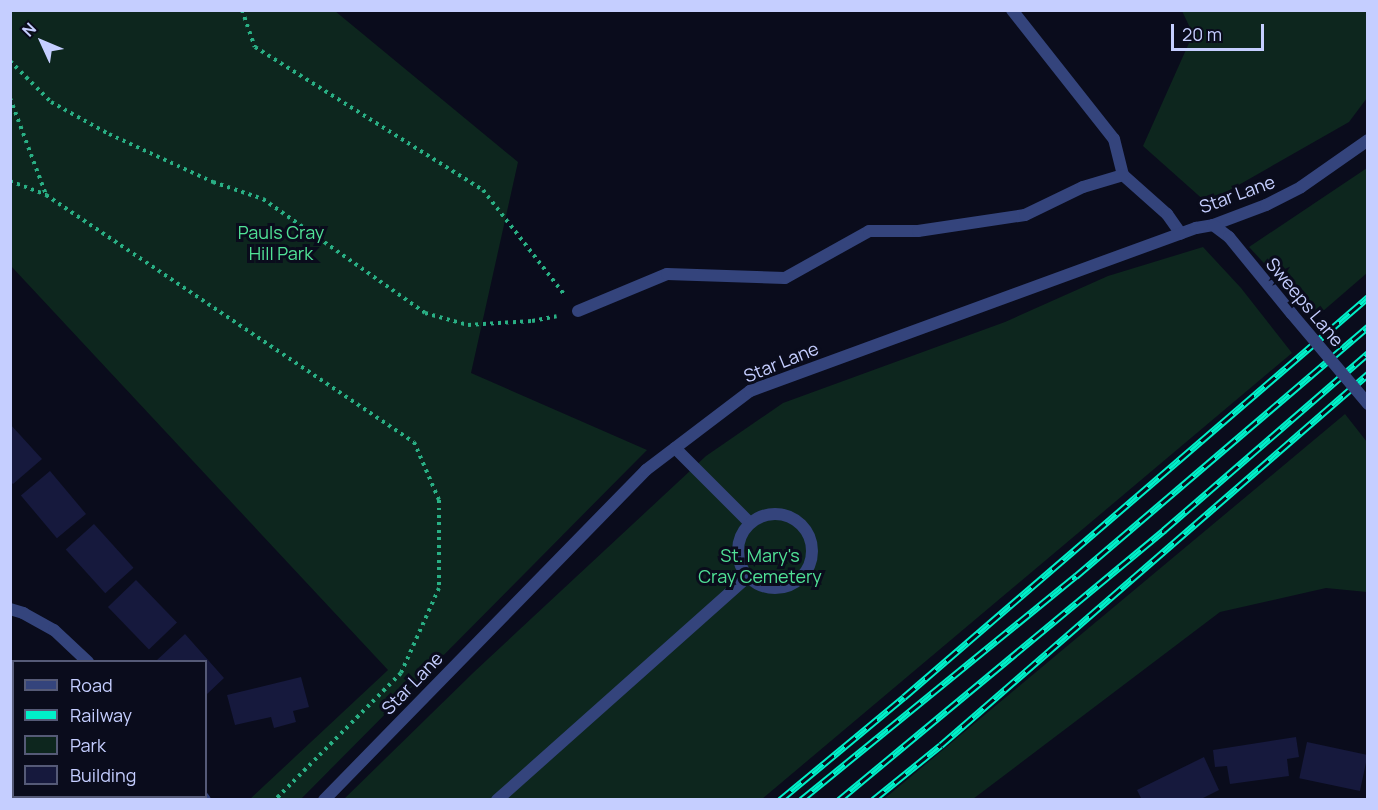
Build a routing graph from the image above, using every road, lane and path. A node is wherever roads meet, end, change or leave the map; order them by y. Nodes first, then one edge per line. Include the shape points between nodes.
1 (242, 10) edge
2 (1012, 10) edge
3 (10, 61) edge
4 (10, 98) edge
5 (1368, 140) edge
6 (1123, 175) junction
7 (10, 181) edge
8 (46, 195) junction
9 (1213, 225) junction
10 (1181, 234) junction
11 (578, 311) junction
12 (1368, 404) edge
13 (675, 448) junction
14 (750, 523) junction
15 (747, 577) junction
16 (10, 609) edge
17 (86, 660) edge
18 (275, 800) edge
19 (324, 800) edge
20 (497, 800) edge

1 - 11 path via 255,46 483,190
2 - 6 street via 1114,139
3 - 11 path via 51,102 109,134 213,182 263,200 425,313 468,326 532,321
4 - 8 path
5 - 9 street, Star Lane via 1301,187
6 - 10 street via 1167,214
6 - 11 street via 1083,187 1025,215 918,231 869,231 784,278 667,274
7 - 8 path
8 - 18 path via 414,442 439,500 439,588 401,673
9 - 10 street, Star Lane
9 - 12 street, Sweeps Lane, bridge via 1230,237
10 - 13 street, Star Lane via 750,391
13 - 14 street
13 - 19 street, Star Lane via 646,470
14 - 15 street via 742,532 737,555
14 - 15 street via 773,513 796,520 806,530 812,553 803,576 782,588 757,585
15 - 20 street
16 - 17 street via 54,630

